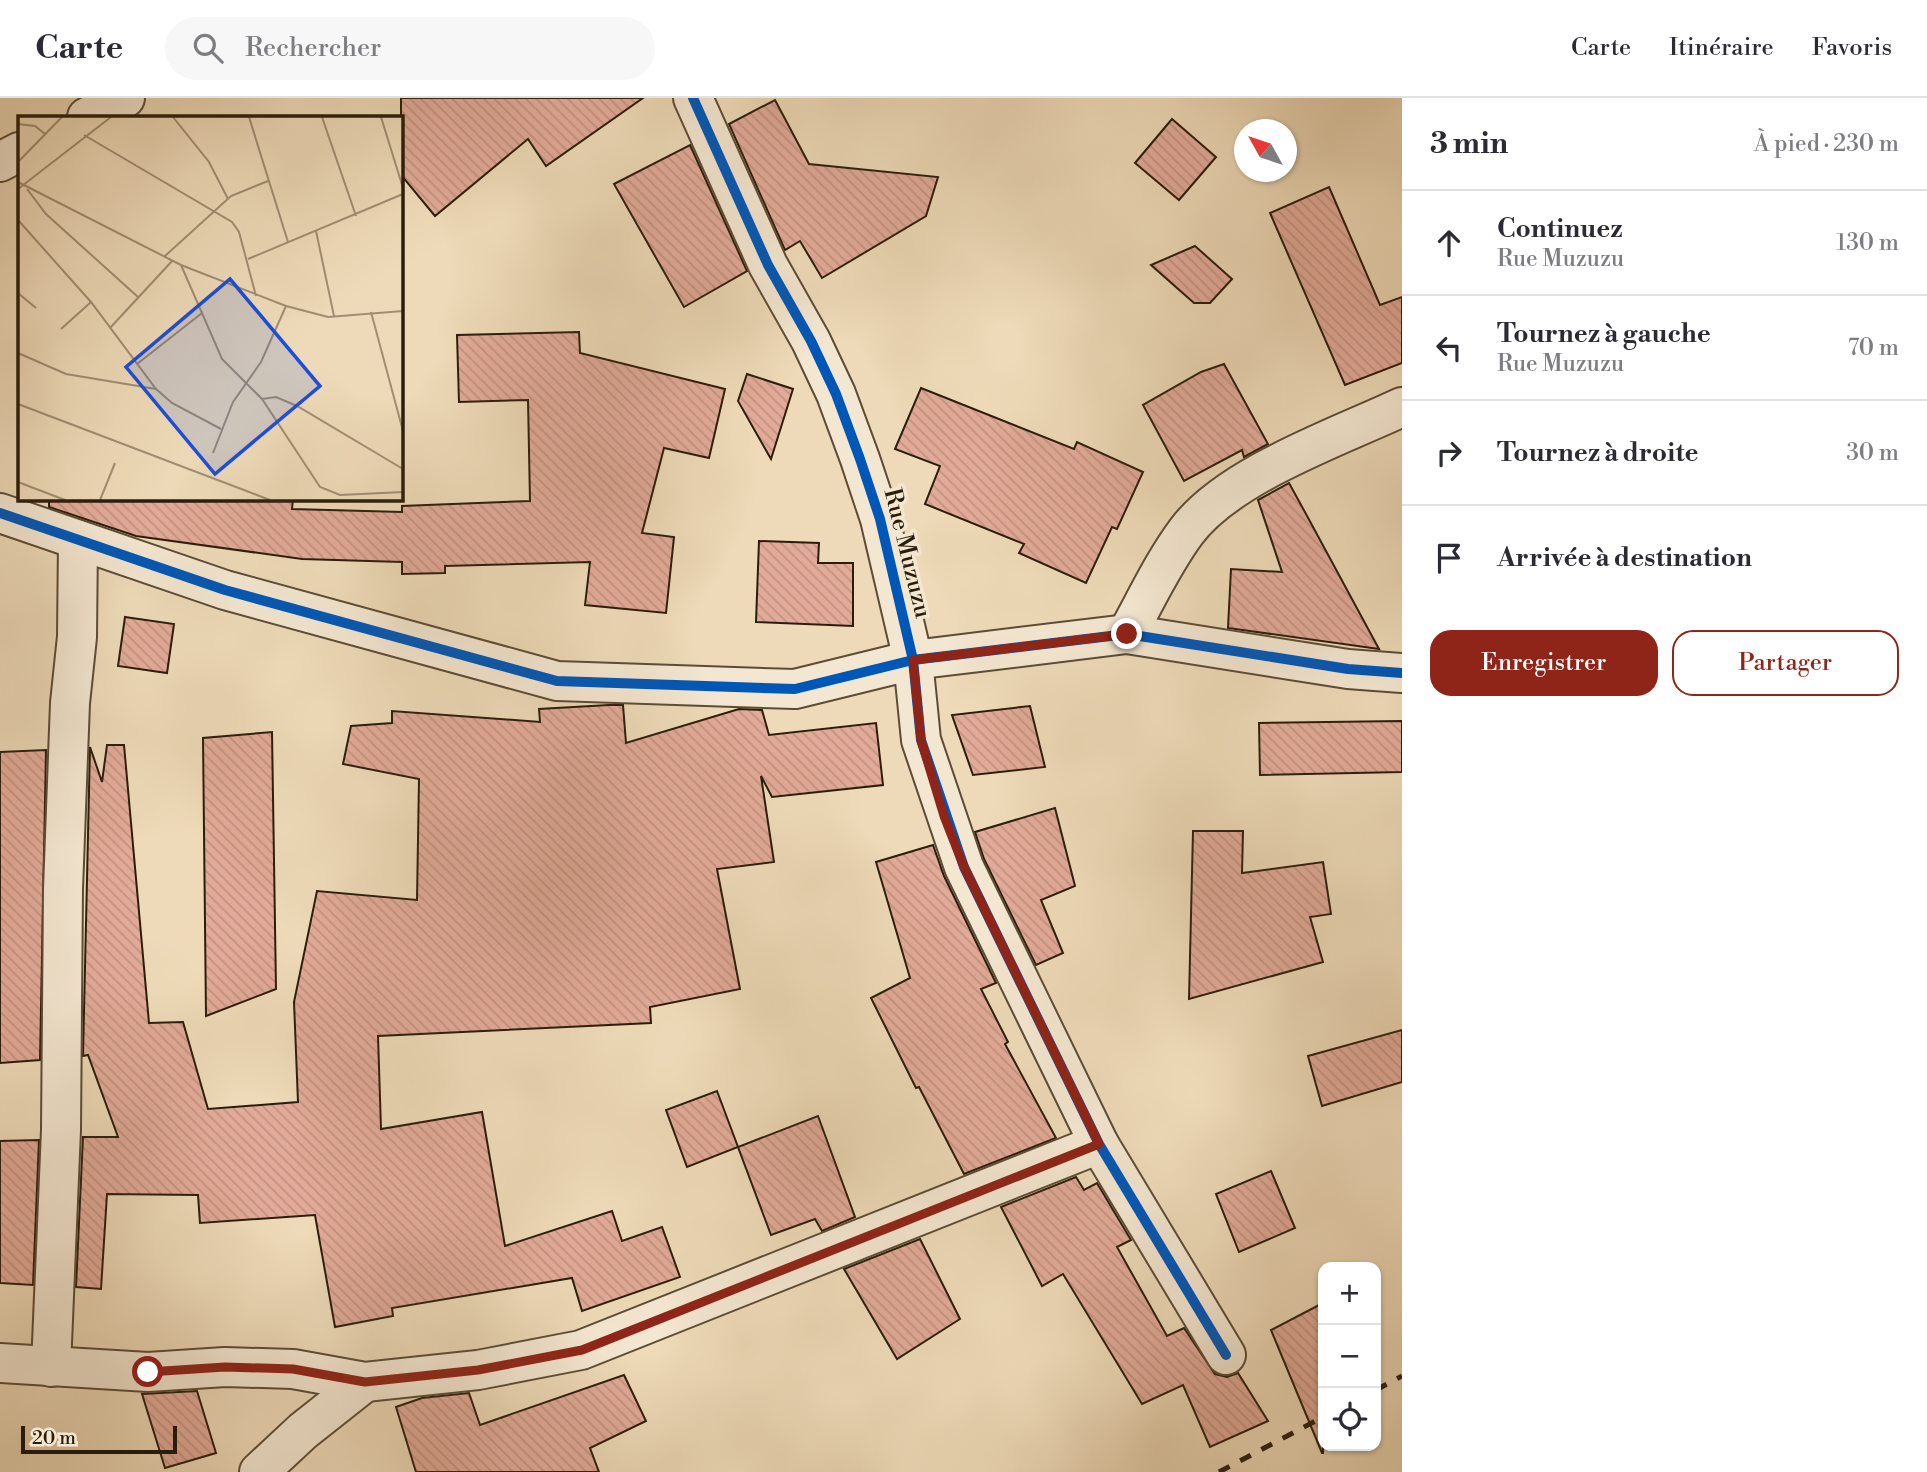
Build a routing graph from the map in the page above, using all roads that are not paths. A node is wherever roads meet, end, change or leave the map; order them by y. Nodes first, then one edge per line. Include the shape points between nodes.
1 (125, 98) edge
2 (692, 98) edge
3 (89, 116) edge
4 (18, 153) edge
5 (0, 162) edge
6 (1402, 407) edge
7 (0, 513) edge
8 (79, 540) junction
9 (1127, 634) junction
10 (913, 660) junction
11 (1402, 673) edge
12 (1099, 1144) junction
13 (1226, 1355) dead end
14 (0, 1363) edge
15 (51, 1367) junction
16 (365, 1382) junction
17 (259, 1472) edge

1 - 3 street
2 - 10 street, Rue Muzuzu via 768,265 836,394 880,519
4 - 5 street
6 - 9 street via 1229,491 1186,531
7 - 8 street
8 - 10 street via 225,590 557,681 794,689
8 - 15 street via 62,889 61,1130
9 - 10 street
9 - 11 street
10 - 12 street, Rue Muzuzu via 921,740 944,816 964,867
12 - 13 street, Rue Muzuzu
12 - 16 street via 582,1350 478,1370
14 - 15 street
15 - 16 street via 148,1372 293,1369
16 - 17 street

